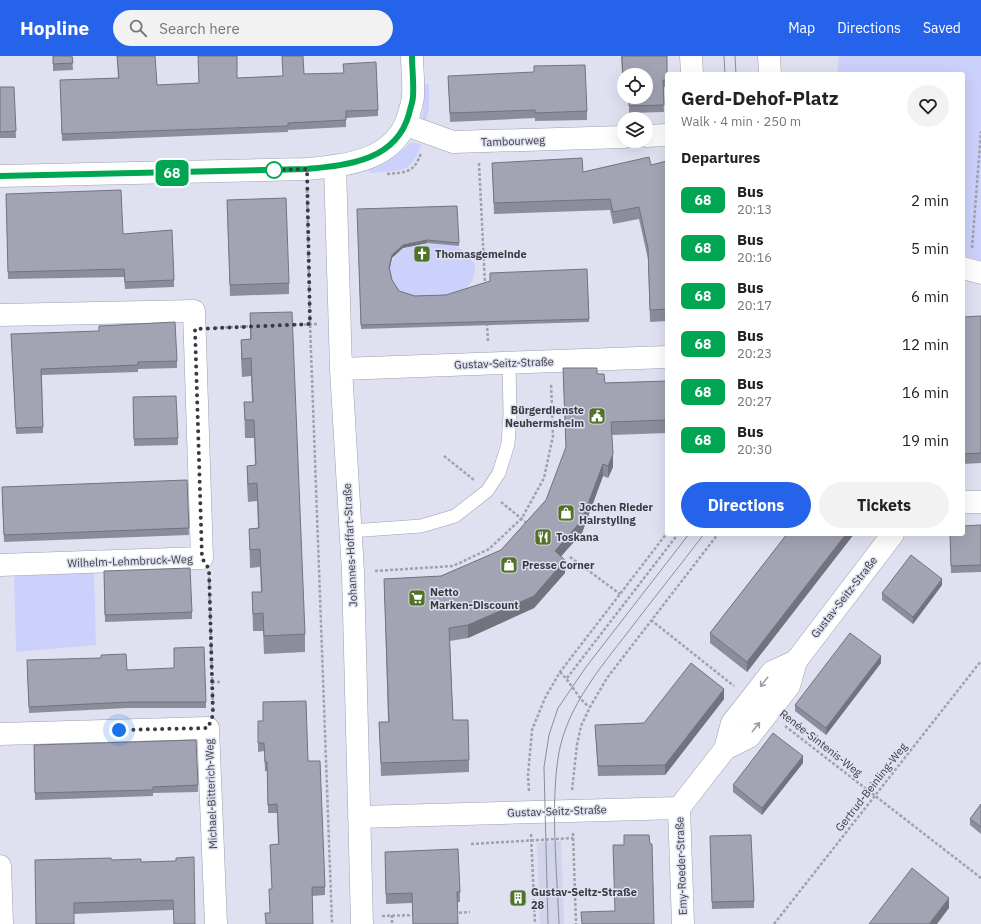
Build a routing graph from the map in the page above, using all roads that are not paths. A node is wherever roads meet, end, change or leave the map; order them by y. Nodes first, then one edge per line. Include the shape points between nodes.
1 (412, 56) edge
2 (691, 56) edge
3 (769, 56) edge
4 (692, 72) edge
5 (770, 72) edge
6 (406, 125) junction
7 (665, 135) edge
8 (617, 136) edge
9 (653, 136) edge
10 (335, 166) junction
11 (0, 176) edge
12 (0, 316) edge
13 (665, 357) edge
14 (499, 363) junction
15 (341, 369) junction
16 (965, 502) edge
17 (981, 502) edge
18 (351, 531) junction
19 (891, 536) edge
20 (0, 565) edge
21 (796, 661) junction
22 (0, 734) edge
23 (725, 749) junction
24 (679, 808) junction
25 (359, 817) junction
26 (0, 866) edge
27 (362, 920) edge
28 (2, 924) edge
29 (216, 924) edge
30 (683, 924) edge

1 - 6 street via 413,97
2 - 4 street
3 - 5 street
6 - 8 street, Tambourweg via 453,142
6 - 10 street via 400,136 380,152 354,164
7 - 9 street
10 - 11 street via 307,169
10 - 15 street, Johannes-Hoffart-Straße
12 - 20 street, Wilhelm-Lehmbruck-Weg via 194,311 202,558
13 - 14 street, Gustav-Seitz-Straße
14 - 15 street, Gustav-Seitz-Straße
14 - 18 lane via 510,415 508,444 499,473 487,491 455,516 421,526
15 - 18 street, Johannes-Hoffart-Straße
16 - 17 street
18 - 25 street, Johannes-Hoffart-Straße
19 - 21 street, Gustav-Seitz-Straße
23 -> 21 street, Gustav-Seitz-Straße via 748,737 789,686
21 -> 23 street, Gustav-Seitz-Straße via 772,672 732,723
22 - 29 street, Michael-Bitterich-Weg via 208,728
23 - 24 street, Gustav-Seitz-Straße
24 - 25 street, Gustav-Seitz-Straße
24 - 30 street, Emy-Roeder-Straße
25 - 27 street, Johannes-Hoffart-Straße
26 - 28 street

